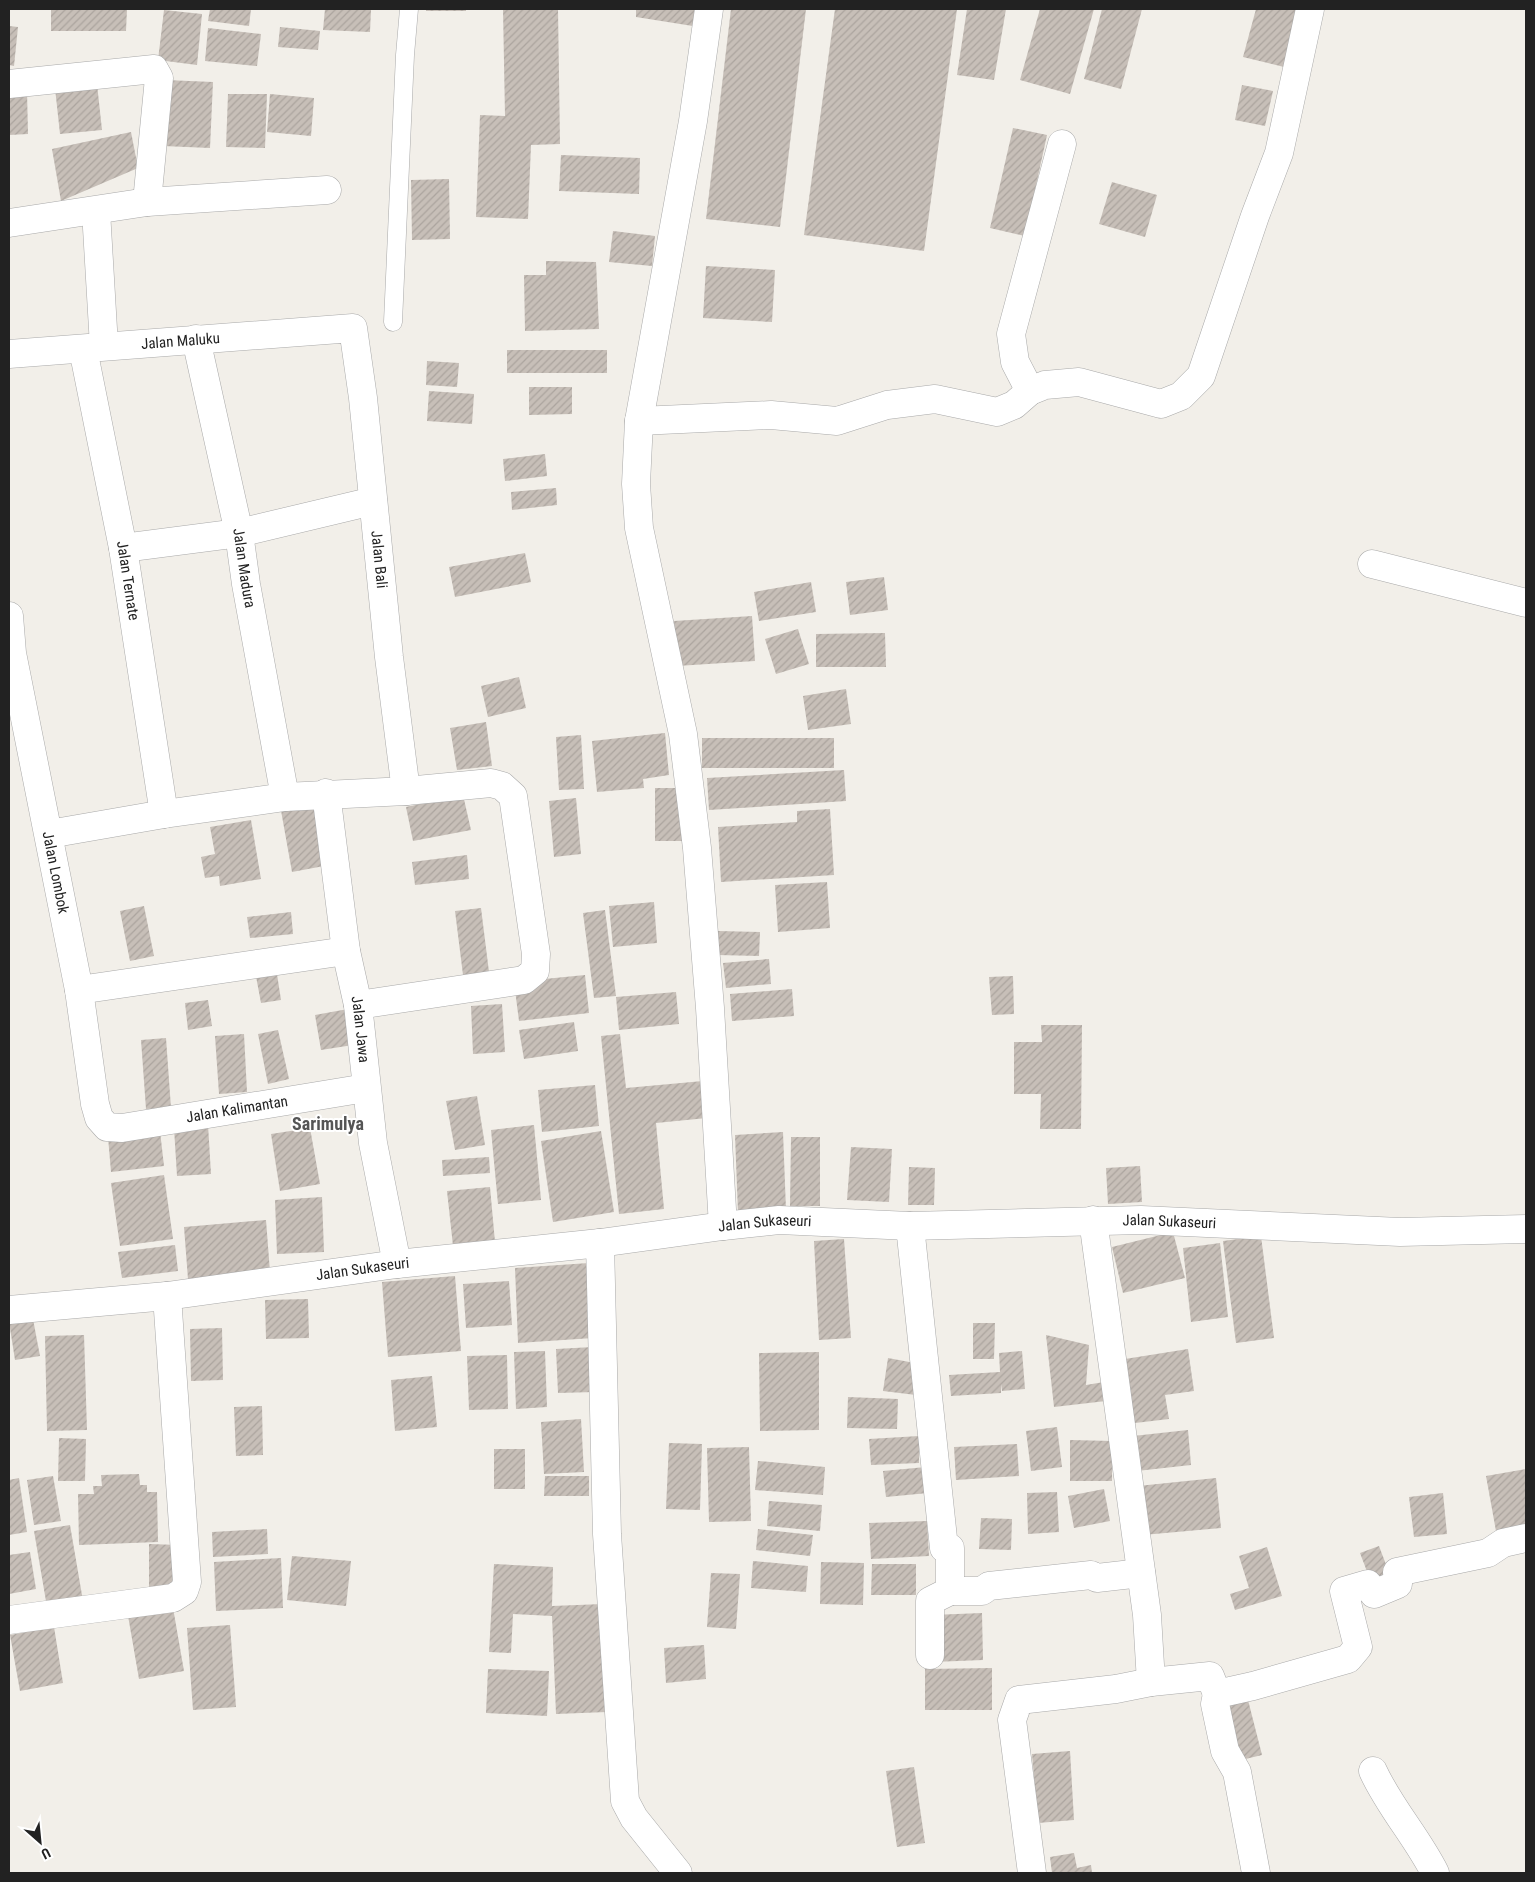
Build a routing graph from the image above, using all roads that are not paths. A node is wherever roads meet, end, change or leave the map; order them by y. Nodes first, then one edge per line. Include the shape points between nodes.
1 (409, 9) edge
2 (710, 9) edge
3 (1310, 9) edge
4 (9, 84) edge
5 (1062, 144) dead end
6 (327, 190) dead end
7 (147, 202) junction
8 (96, 211) junction
9 (9, 223) edge
10 (393, 322) dead end
11 (353, 328) joint
12 (196, 339) junction
13 (93, 348) junction
14 (9, 354) edge
15 (1030, 391) junction
16 (640, 421) junction
17 (373, 501) junction
18 (239, 533) junction
19 (123, 548) junction
20 (1372, 564) dead end
21 (1526, 603) edge
22 (9, 616) edge
23 (10, 653) edge
24 (406, 791) junction
25 (326, 793) junction
26 (285, 797) junction
27 (164, 814) junction
28 (49, 834) junction
29 (346, 951) junction
30 (79, 990) junction
31 (358, 1005) junction
32 (366, 1088) junction
33 (108, 1127) joint
34 (1093, 1220) junction
35 (723, 1226) junction
36 (910, 1226) junction
37 (1526, 1229) edge
38 (600, 1243) junction
39 (397, 1264) junction
40 (167, 1296) junction
41 (9, 1310) edge
42 (1526, 1538) edge
43 (1141, 1573) junction
44 (950, 1591) junction
45 (9, 1620) edge
46 (930, 1655) dead end
47 (1151, 1682) junction
48 (1217, 1694) junction
49 (1373, 1772) dead end
50 (678, 1873) edge
51 (1032, 1873) edge
52 (1256, 1873) edge
53 (1435, 1873) edge

1 - 10 lane via 404,55
2 - 16 street
3 - 15 street via 1279,154 1201,376 1181,396 1161,404 1079,382
4 - 7 street via 154,68 159,78
5 - 15 street via 1011,334 1015,362
6 - 7 street
7 - 8 street
8 - 9 street
8 - 13 street, Jalan Ternate
11 - 12 street, Jalan Maluku
11 - 17 street, Jalan Bali
12 - 13 street, Jalan Maluku
12 - 18 street, Jalan Madura
13 - 14 street, Jalan Maluku
13 - 19 street, Jalan Ternate
15 - 16 street via 1014,405 997,412 935,399 887,405 837,421 771,415
16 - 35 street via 636,484 638,528 683,734 697,848
17 - 18 street
17 - 24 street, Jalan Bali
18 - 19 street
18 - 26 street, Jalan Madura
19 - 27 street, Jalan Ternate
20 - 21 street
22 - 23 street, Jalan Lombok
23 - 28 street, Jalan Lombok
24 - 25 street
24 - 31 street via 491,783 502,786 512,796 537,962 535,971 524,980
25 - 26 street
25 - 29 street, Jalan Jawa
26 - 27 street
27 - 28 street
28 - 30 street, Jalan Lombok
29 - 30 street
29 - 31 street, Jalan Jawa
30 - 33 street, Jalan Lombok via 95,1104 99,1118
31 - 32 street, Jalan Jawa
32 - 33 street, Jalan Kalimantan via 142,1126
32 - 39 street, Jalan Jawa via 373,1143
34 - 36 street, Jalan Sukaseuri
34 - 37 street, Jalan Sukaseuri via 1400,1232
34 - 43 street
35 - 36 street, Jalan Sukaseuri via 779,1220
35 - 38 street, Jalan Sukaseuri
36 - 44 street via 944,1548 950,1548
38 - 39 street, Jalan Sukaseuri
38 - 50 street via 607,1534 626,1800 634,1818
39 - 40 street, Jalan Sukaseuri
40 - 41 street, Jalan Sukaseuri
40 - 45 street via 187,1582 184,1591 173,1598
42 - 48 street via 1503,1543 1488,1553 1397,1572 1398,1584 1374,1594 1368,1584 1344,1590 1358,1647 1348,1659
43 - 44 street via 990,1586 982,1591
43 - 47 street
44 - 46 street via 930,1601
47 - 48 street via 1210,1676
47 - 51 street via 1019,1700 1012,1720
48 - 52 street via 1215,1704 1225,1751 1237,1772
49 - 53 street

